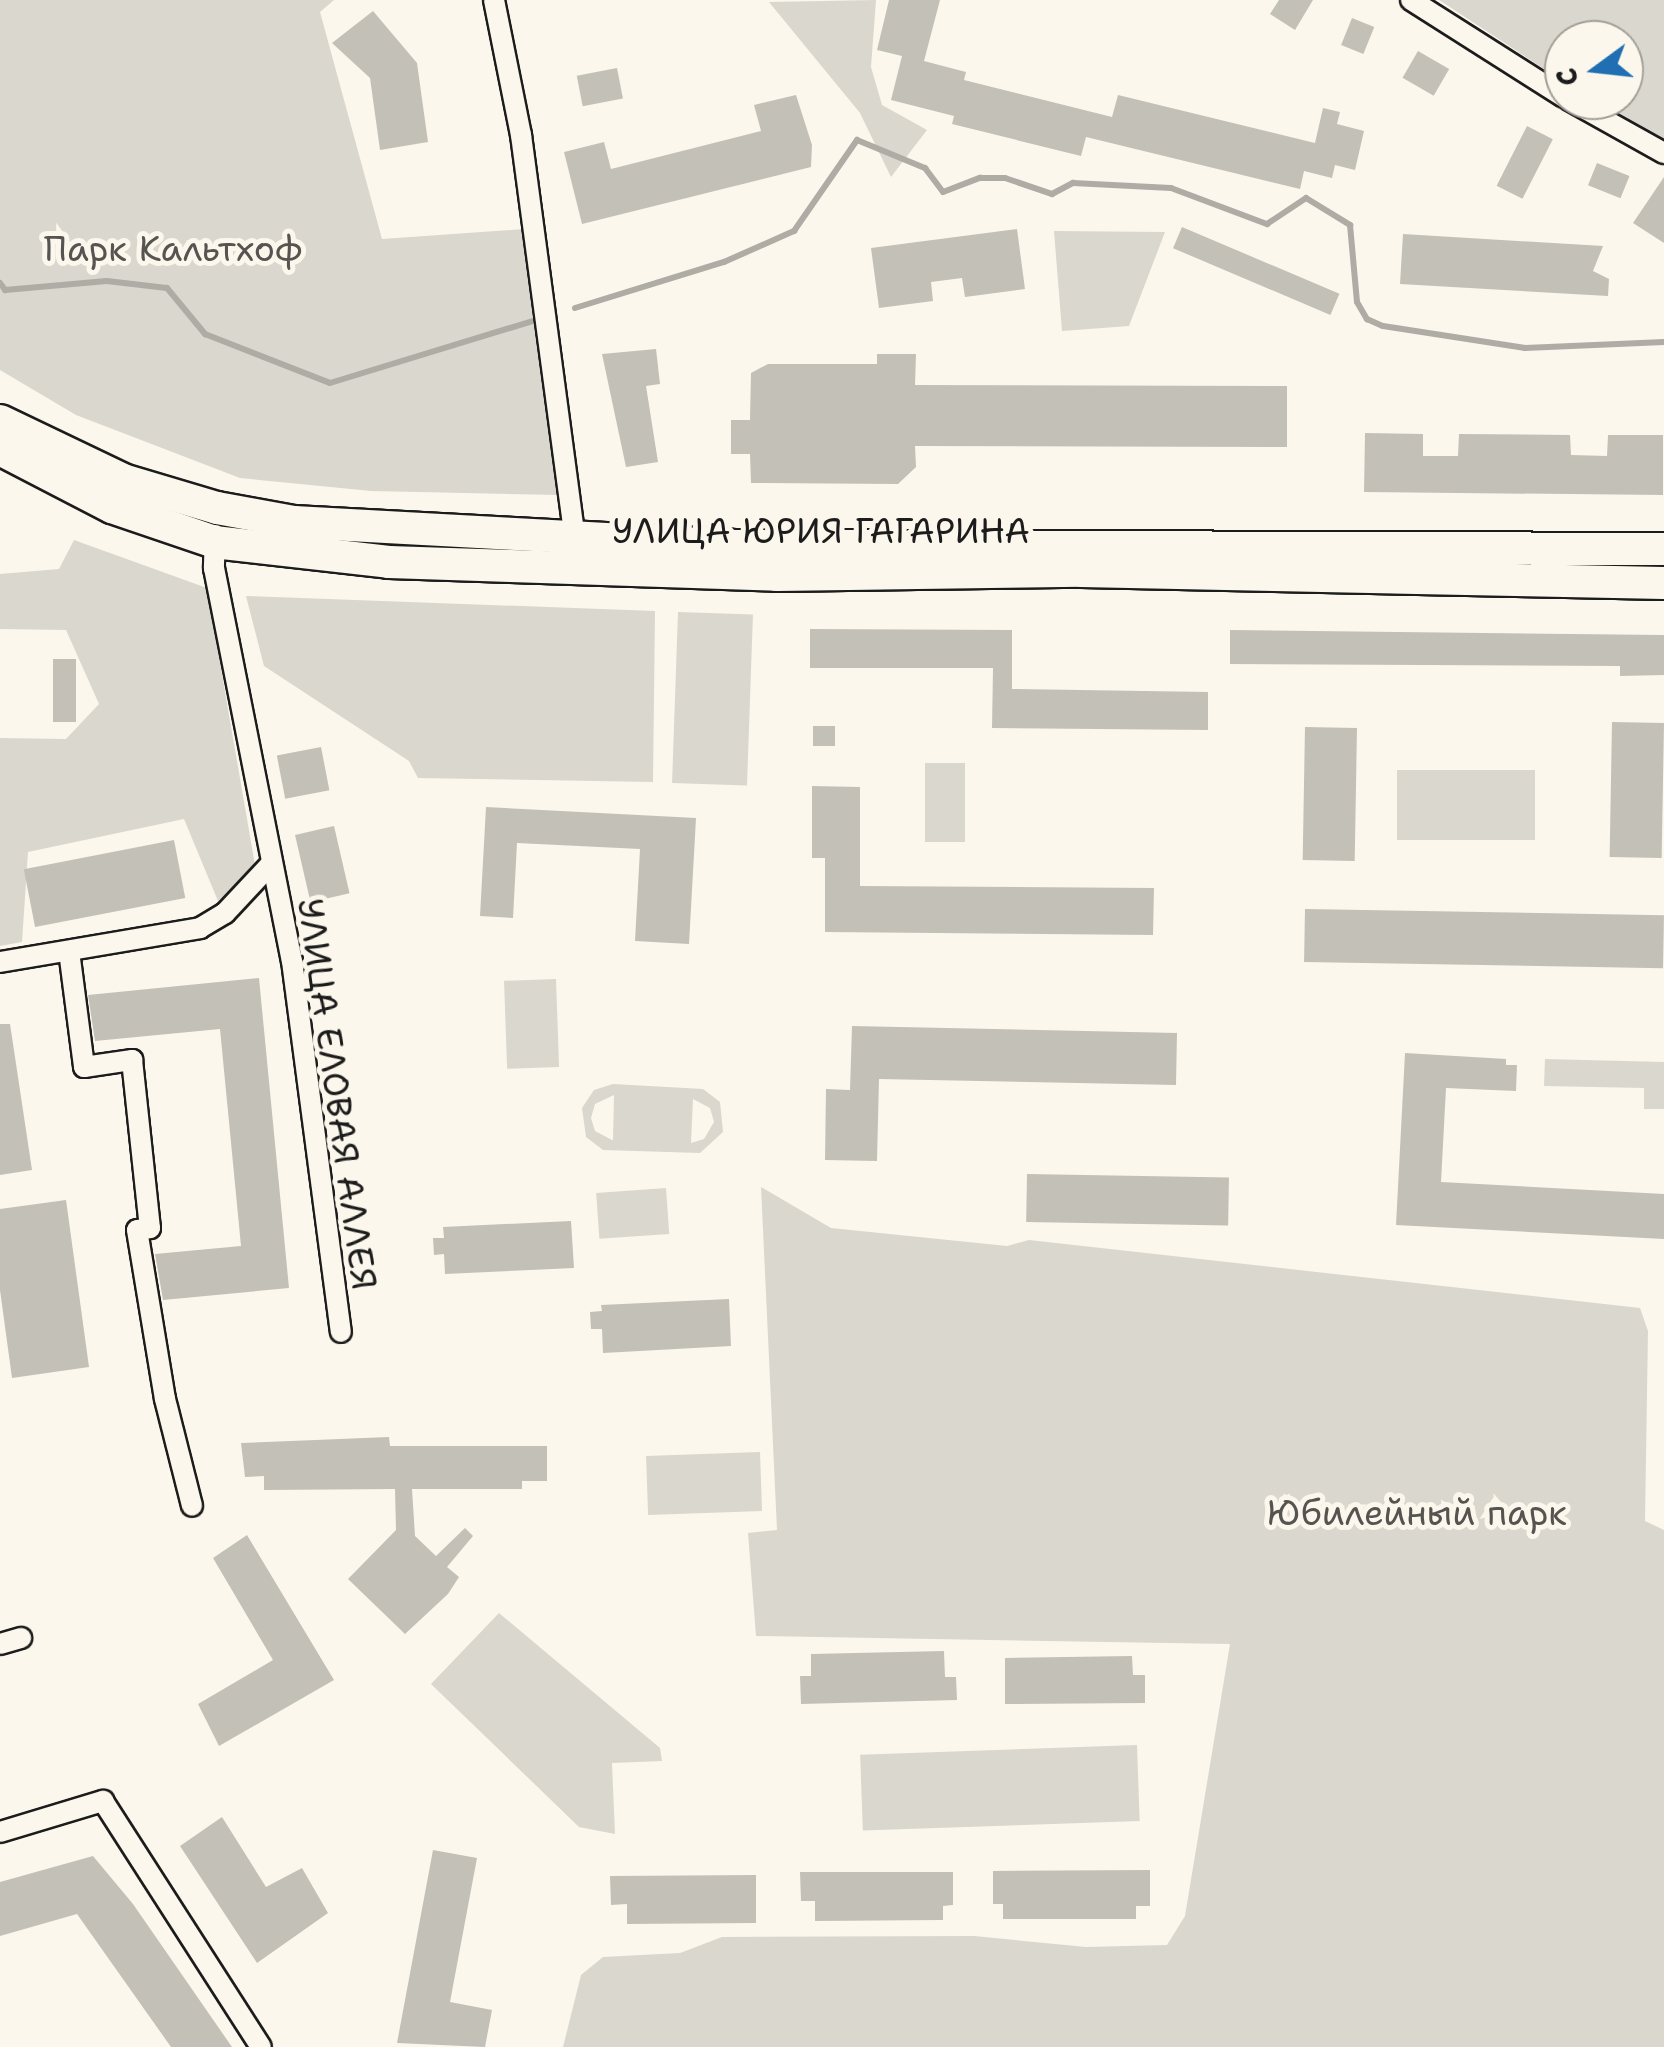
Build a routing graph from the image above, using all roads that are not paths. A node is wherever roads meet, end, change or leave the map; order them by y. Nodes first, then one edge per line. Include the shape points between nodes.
1 (494, 0) edge
2 (1410, 0) edge
3 (1544, 84) edge
4 (1605, 120) edge
5 (1664, 153) edge
6 (0, 421) edge
7 (0, 449) edge
8 (216, 508) junction
9 (214, 542) junction
10 (1664, 549) edge
11 (575, 555) junction
12 (1664, 583) edge
13 (270, 866) junction
14 (69, 950) junction
15 (0, 962) edge
16 (341, 1332) dead end
17 (192, 1506) dead end
18 (0, 1832) edge
19 (261, 2047) edge

1 - 11 street via 521,134
2 - 3 street
4 - 5 street
6 - 8 main road, УЛИЦА ЮРИЯ ГАГАРИНА via 123,480
7 - 9 main road, УЛИЦА ЮРИЯ ГАГАРИНА via 112,507
8 - 9 street, УЛИЦА ЕЛОВАЯ АЛЛЕЯ
8 - 11 main road, УЛИЦА ЮРИЯ ГАГАРИНА
9 - 11 main road, УЛИЦА ЮРИЯ ГАГАРИНА via 389,562
9 - 13 street, УЛИЦА ЕЛОВАЯ АЛЛЕЯ
10 - 11 main road, УЛИЦА ЮРИЯ ГАГАРИНА
11 - 12 main road, УЛИЦА ЮРИЯ ГАГАРИНА
13 - 14 street, УЛИЦА ЕЛОВАЯ АЛЛЕЯ via 200,928
13 - 16 street, УЛИЦА ЕЛОВАЯ АЛЛЕЯ via 292,961
14 - 15 street, УЛИЦА ЕЛОВАЯ АЛЛЕЯ
14 - 17 street via 84,1067 132,1060 150,1228 137,1230 165,1399
18 - 19 street via 103,1802

